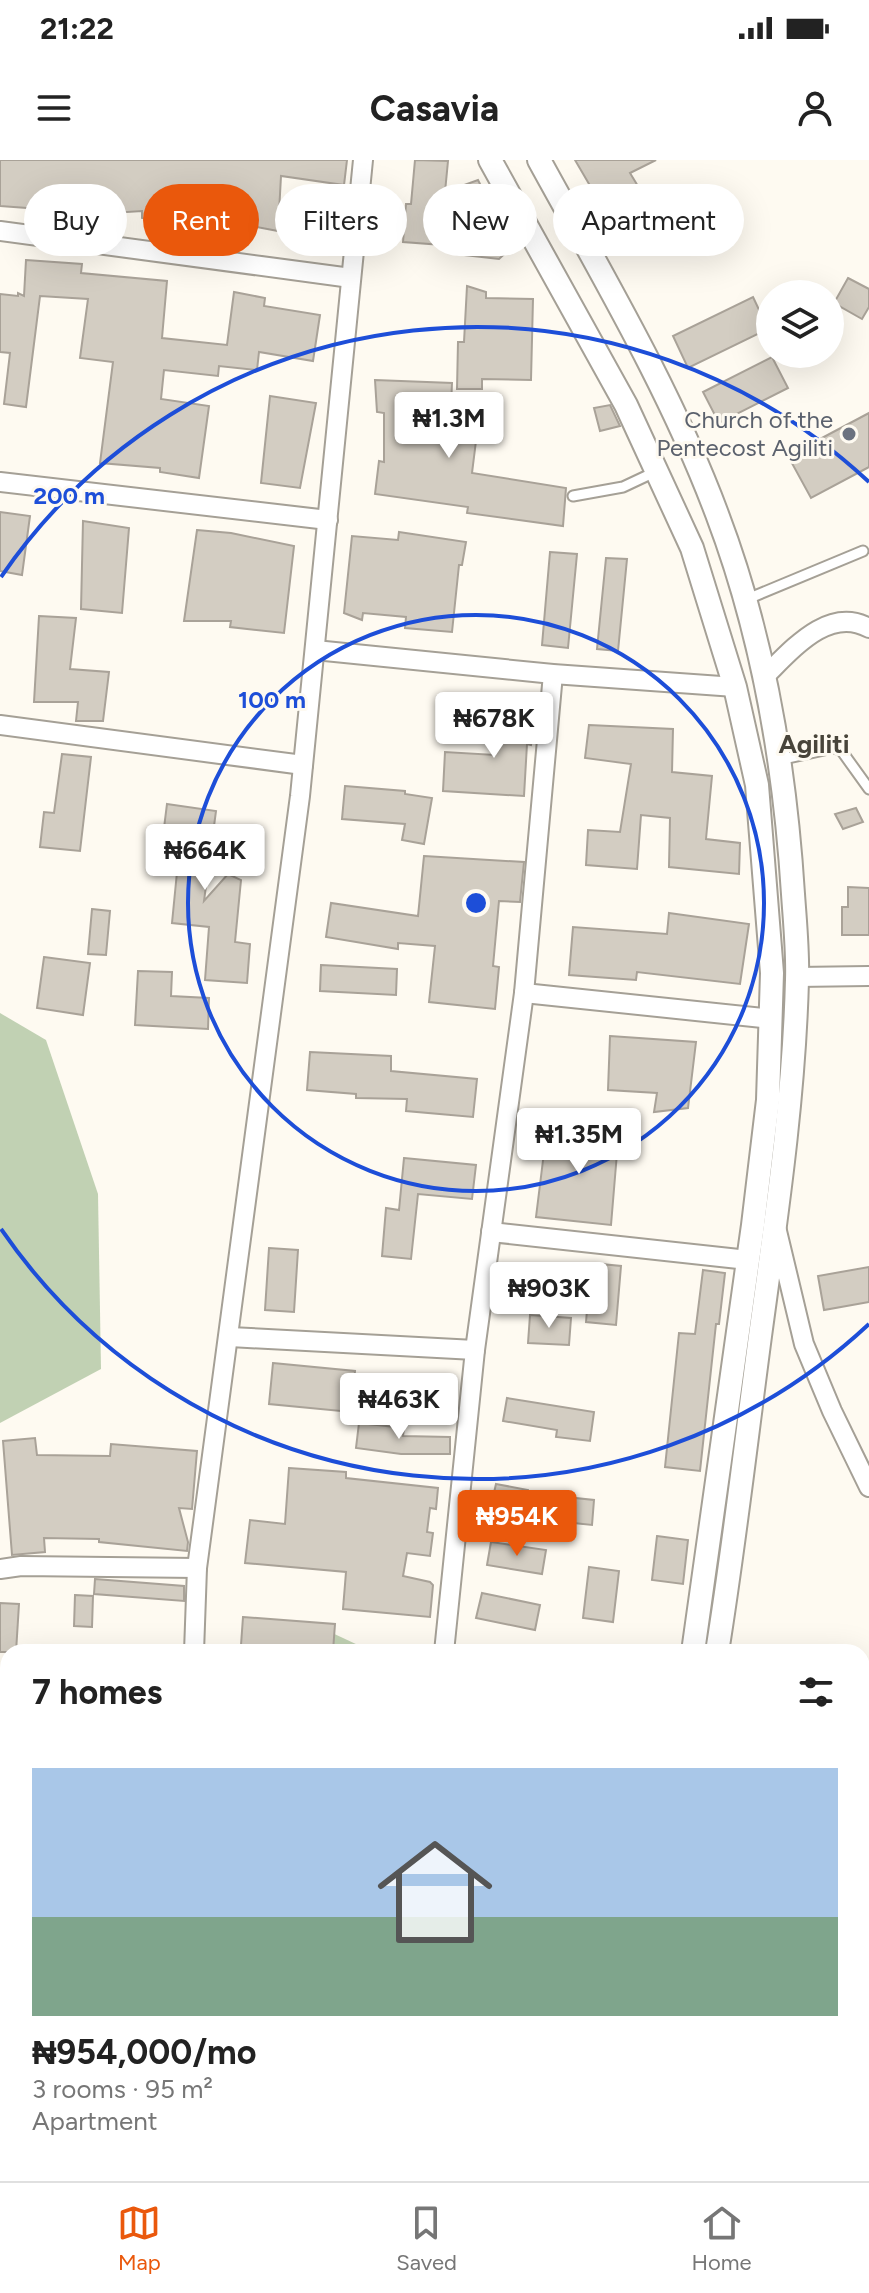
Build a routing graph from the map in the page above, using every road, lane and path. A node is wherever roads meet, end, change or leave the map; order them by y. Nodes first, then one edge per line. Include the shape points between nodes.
1 (363, 160) edge
2 (490, 160) edge
3 (539, 160) edge
4 (0, 231) edge
5 (351, 278) junction
6 (657, 471) junction
7 (0, 482) edge
8 (573, 496) dead end
9 (328, 520) junction
10 (863, 551) dead end
11 (745, 600) junction
12 (869, 628) edge
13 (315, 650) junction
14 (553, 674) junction
15 (763, 678) junction
16 (735, 687) junction
17 (0, 725) edge
18 (779, 760) junction
19 (303, 765) junction
20 (869, 789) edge
21 (869, 976) edge
22 (797, 977) junction
23 (524, 993) junction
24 (772, 1019) junction
25 (775, 1223) junction
26 (491, 1232) junction
27 (748, 1260) junction
28 (230, 1337) junction
29 (475, 1350) junction
30 (869, 1487) edge
31 (197, 1568) junction
32 (0, 1569) edge
33 (194, 1644) edge
34 (445, 1644) edge
35 (694, 1644) edge
36 (718, 1644) edge

1 - 5 street
2 - 6 street
3 - 11 street via 687,440
4 - 5 street
5 - 9 street
6 - 8 lane via 623,487
6 - 16 street via 692,548
7 - 9 street
9 - 13 street
10 - 11 lane
11 - 15 street
12 - 15 street via 855,621 830,622
13 - 14 street
13 - 19 street
14 - 16 street
14 - 23 street
15 - 18 street
16 - 24 street via 757,785
17 - 19 street
18 - 20 lane via 841,750
18 - 22 street via 790,843
19 - 28 street
21 - 22 street
22 - 25 street
23 - 24 street
23 - 26 street
24 - 27 street via 768,1100
25 - 30 street via 804,1344
25 - 36 street
26 - 27 street
26 - 29 street
27 - 35 street
28 - 29 street
28 - 31 street
29 - 34 street
31 - 32 street
31 - 33 street

